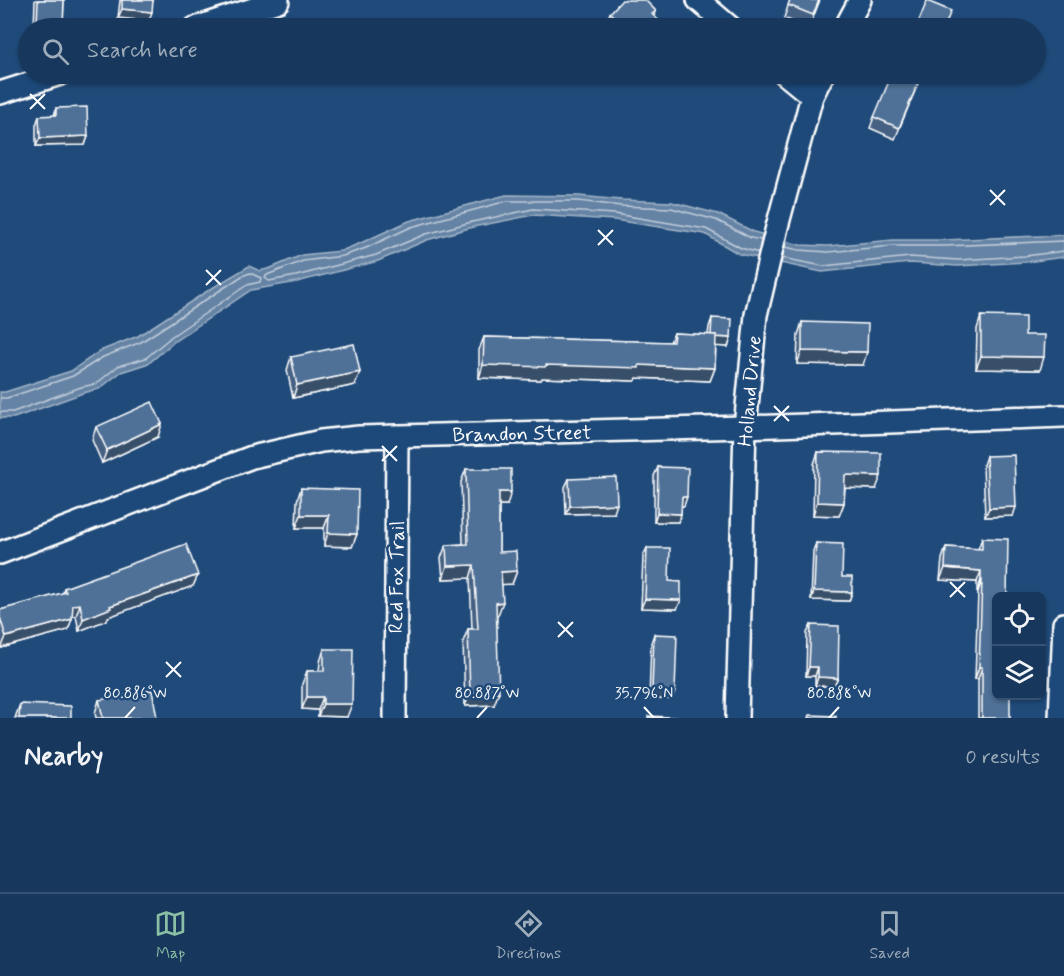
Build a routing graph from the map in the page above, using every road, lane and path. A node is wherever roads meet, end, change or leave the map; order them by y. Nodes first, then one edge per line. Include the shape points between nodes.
1 (278, 0) edge
2 (698, 0) edge
3 (860, 0) edge
4 (226, 18) edge
5 (719, 18) edge
6 (851, 18) edge
7 (28, 84) edge
8 (797, 84) edge
9 (818, 84) edge
10 (0, 93) edge
11 (812, 96) junction
12 (1064, 416) edge
13 (745, 427) junction
14 (397, 436) junction
15 (0, 553) edge
16 (1064, 624) edge
17 (395, 718) edge
18 (737, 718) edge
19 (1060, 718) edge

1 - 4 street
2 - 5 street
3 - 6 street
7 - 10 street
8 - 11 street
9 - 11 street, Holland Drive
11 - 13 street, Holland Drive via 756,315
12 - 13 street, Brandon Street
13 - 14 street, Brandon Street
13 - 18 street, Holland Drive
14 - 15 street, Brandon Street via 321,441 252,457
14 - 17 street, Red Fox Trail
16 - 19 street

